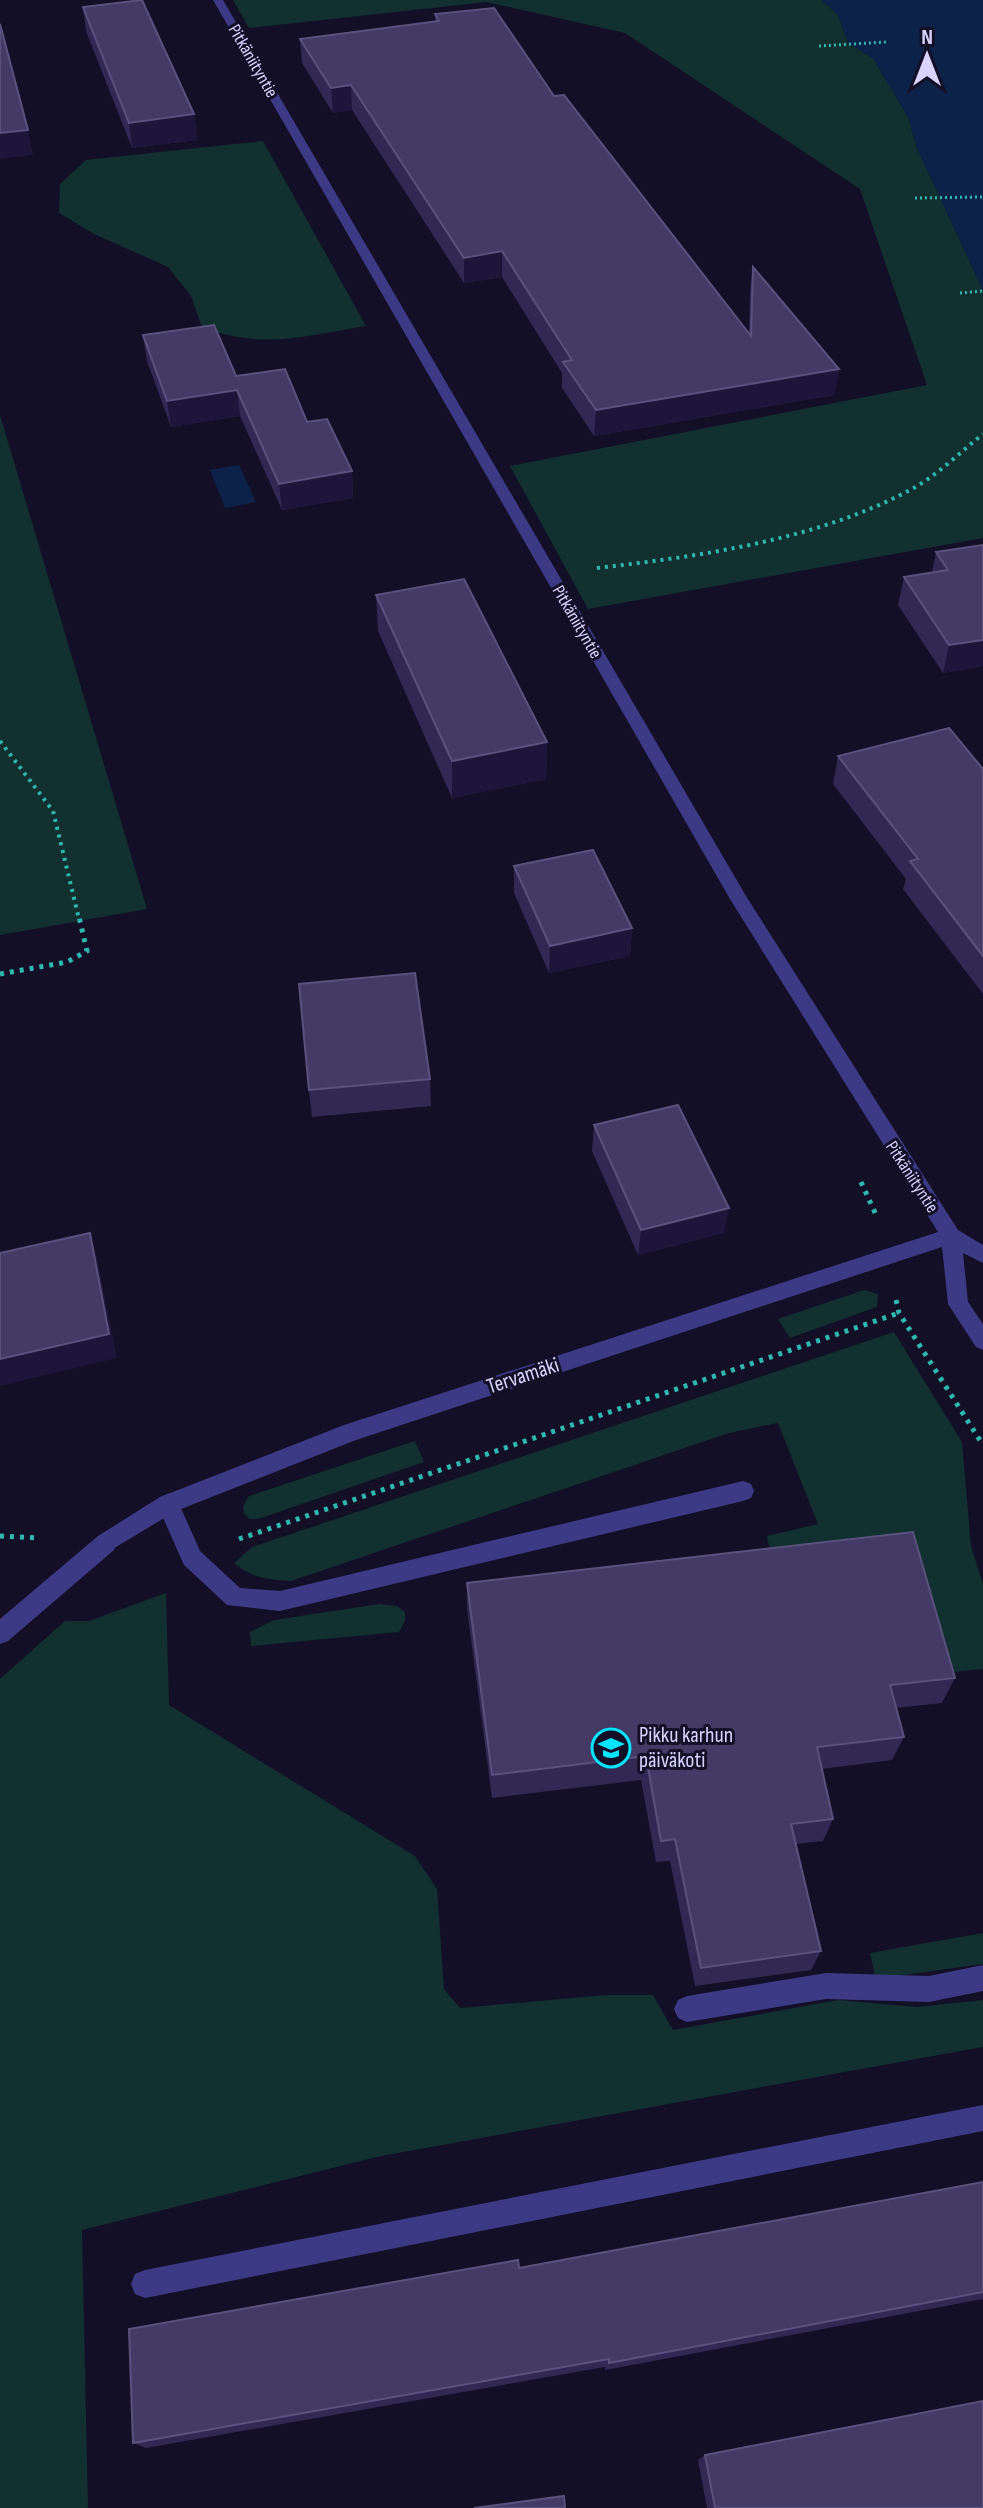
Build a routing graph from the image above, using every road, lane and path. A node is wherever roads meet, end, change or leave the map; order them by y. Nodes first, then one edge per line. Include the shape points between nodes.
1 (218, 0) edge
2 (886, 42) dead end
3 (819, 46) dead end
4 (983, 197) edge
5 (915, 198) dead end
6 (983, 291) edge
7 (960, 293) dead end
8 (983, 434) edge
9 (548, 573) junction
10 (0, 741) edge
11 (0, 974) edge
12 (951, 1236) junction
13 (983, 1255) edge
14 (899, 1313) dead end
15 (983, 1341) edge
16 (210, 1488) junction
17 (743, 1491) dead end
18 (168, 1504) junction
19 (0, 1633) edge
20 (983, 1978) edge
21 (687, 2009) dead end
22 (983, 2118) edge
23 (145, 2284) dead end

1 - 9 street, Pitkäniityntie
2 - 3 path
4 - 5 path
6 - 7 path
8 - 9 path via 912,489 830,524 648,563
9 - 12 street, Pitkäniityntie via 739,899
10 - 11 path via 53,811 87,951 67,962
12 - 13 street, Pitkäniityntie
12 - 15 street, Pitkäniityntie via 958,1304
12 - 16 street, Tervamäki via 352,1432
14 - 16 path via 229,1543
16 - 18 street, Tervamäki
17 - 18 street via 280,1601 235,1598 192,1558
18 - 19 street, Tervamäki via 106,1543
20 - 21 street via 929,1989 826,1986
22 - 23 street

